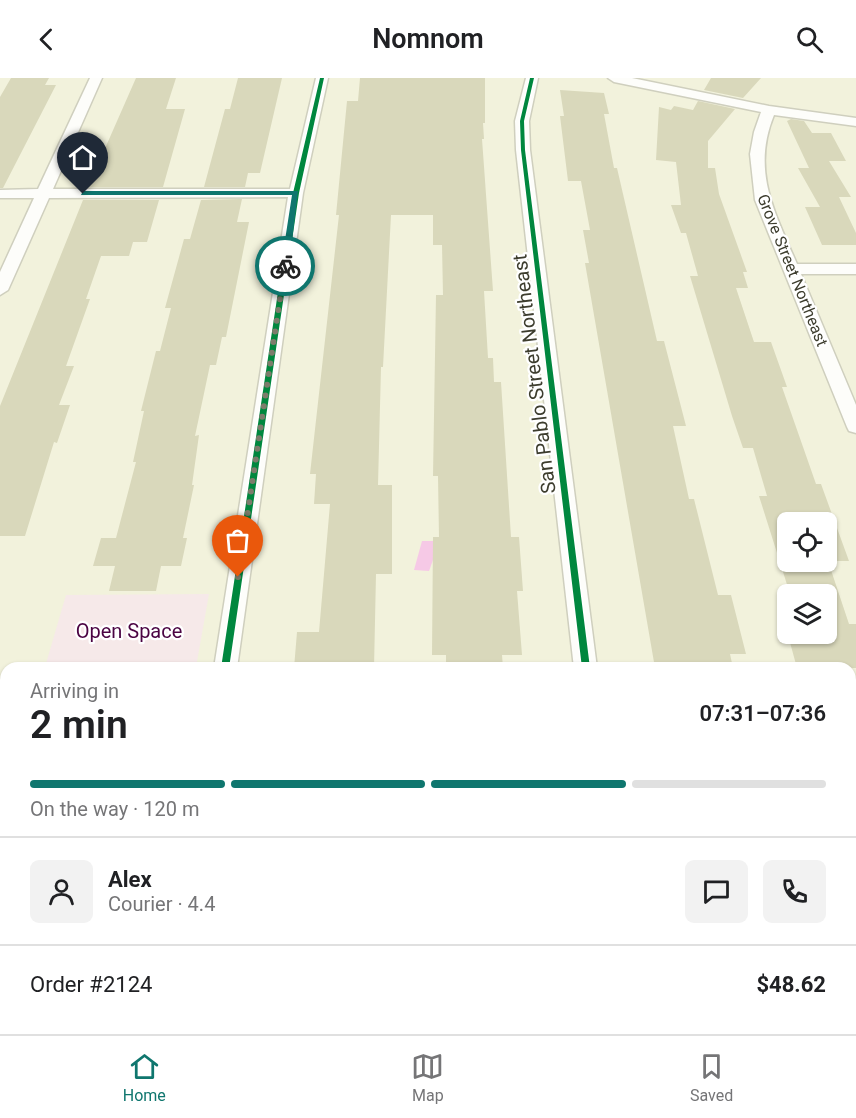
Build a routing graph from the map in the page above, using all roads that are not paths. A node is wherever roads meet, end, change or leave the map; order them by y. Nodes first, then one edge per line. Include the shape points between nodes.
1 (96, 78) edge
2 (322, 78) edge
3 (532, 78) edge
4 (614, 78) edge
5 (769, 110) junction
6 (856, 122) edge
7 (296, 193) junction
8 (0, 194) edge
9 (44, 194) junction
10 (792, 269) junction
11 (856, 269) edge
12 (0, 290) edge
13 (856, 427) edge
14 (226, 662) edge
15 (585, 662) edge

1 - 9 street
2 - 7 street
3 - 15 street, San Pablo Street Northeast via 522,122 524,150
4 - 5 street
5 - 6 street
5 - 10 street, Grove Street Northeast via 756,150 756,174 762,200
7 - 9 street
7 - 14 street
8 - 9 street
9 - 12 street
10 - 11 street
10 - 13 street, Grove Street Northeast

